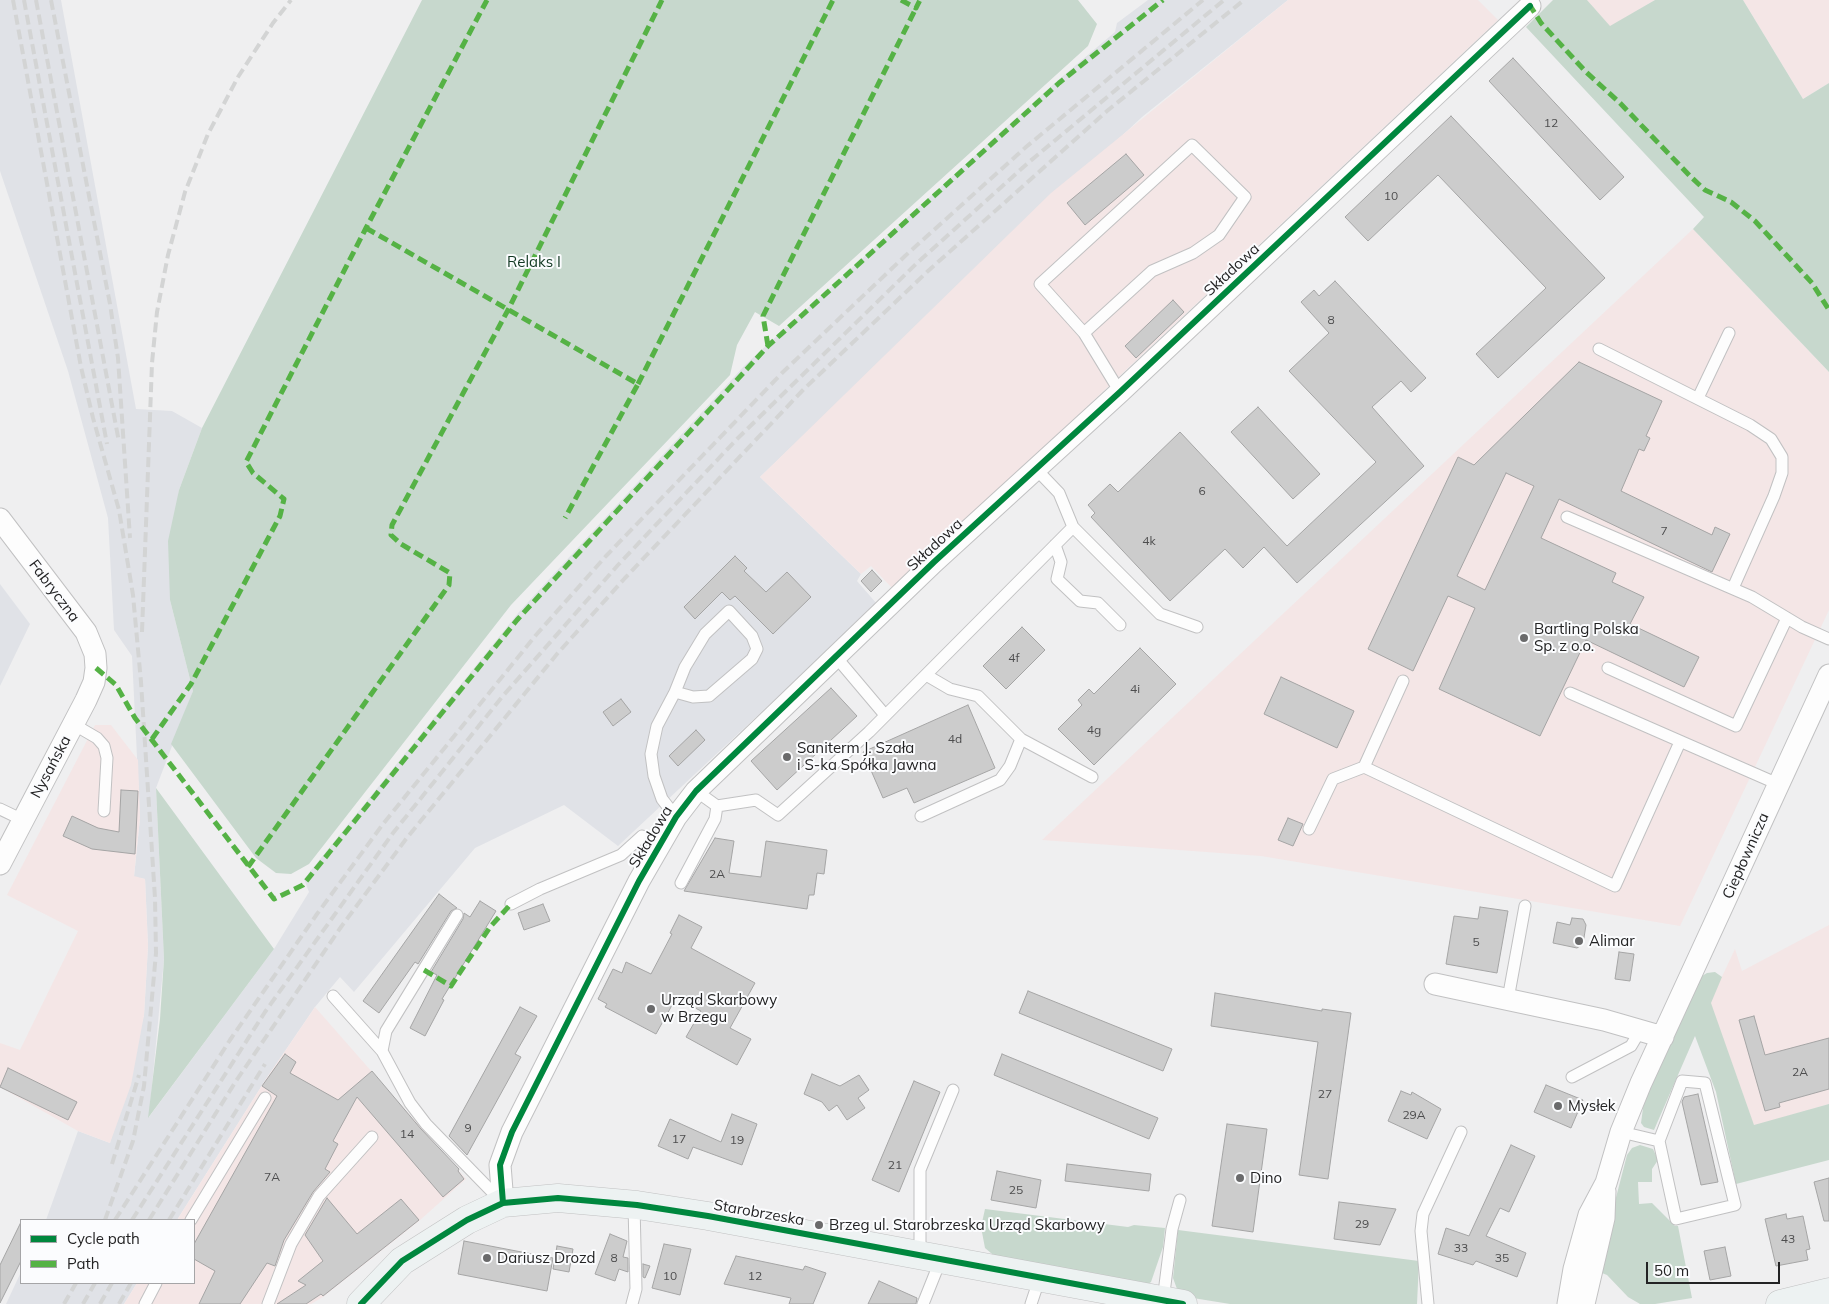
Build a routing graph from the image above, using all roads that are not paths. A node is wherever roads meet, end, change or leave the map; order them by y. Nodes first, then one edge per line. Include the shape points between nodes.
1 (1530, 6) dead end
2 (1084, 333) junction
3 (1729, 333) dead end
4 (1599, 349) dead end
5 (1120, 392) junction
6 (1698, 398) junction
7 (1036, 469) junction
8 (1567, 517) dead end
9 (0, 519) edge
10 (1073, 528) junction
11 (1055, 545) junction
12 (1733, 588) junction
13 (1787, 618) junction
14 (1120, 625) dead end
15 (1197, 627) dead end
16 (1829, 639) edge
17 (836, 657) junction
18 (96, 668) joint
19 (1608, 668) dead end
20 (926, 675) junction
21 (1829, 675) edge
22 (1403, 681) dead end
23 (675, 692) junction
24 (1570, 694) dead end
25 (885, 715) junction
26 (73, 724) junction
27 (1022, 739) junction
28 (1680, 742) junction
29 (1364, 768) junction
30 (1092, 777) dead end
31 (1778, 784) junction
32 (696, 791) junction
33 (717, 806) junction
34 (0, 809) edge
35 (104, 811) dead end
36 (921, 816) dead end
37 (676, 817) junction
38 (23, 820) junction
39 (1309, 829) dead end
40 (661, 841) junction
41 (0, 864) edge
42 (681, 883) dead end
43 (511, 904) dead end
44 (1525, 906) dead end
45 (457, 915) dead end
46 (1435, 984) dead end
47 (333, 996) dead end
48 (1508, 1000) junction
49 (1640, 1029) junction
50 (1663, 1037) junction
51 (382, 1052) junction
52 (1572, 1077) dead end
53 (953, 1090) dead end
54 (265, 1098) dead end
55 (1461, 1132) dead end
56 (1621, 1132) junction
57 (372, 1137) dead end
58 (1659, 1141) junction
59 (1606, 1183) junction
60 (1180, 1200) dead end
61 (503, 1203) junction
62 (634, 1205) junction
63 (192, 1219) edge
64 (931, 1257) junction
65 (1040, 1278) junction
66 (155, 1284) edge
67 (1829, 1292) edge
68 (1586, 1295) edge
69 (1157, 1301) edge
70 (145, 1304) edge
71 (268, 1304) edge
72 (361, 1304) edge
73 (632, 1304) edge
74 (923, 1304) edge
75 (1031, 1304) edge
76 (1428, 1304) edge
77 (1568, 1304) edge
78 (1598, 1304) edge
79 (1780, 1304) edge

1 - 5 street, Składowa
2 - 2 lane via 1040,284 1192,145 1245,197 1219,235 1193,253 1152,270
2 - 5 lane
3 - 6 lane
4 - 6 lane
5 - 7 street, Składowa
6 - 12 lane via 1772,439 1782,457 1782,473 1774,496
7 - 10 lane via 1059,493
7 - 17 street, Składowa
8 - 12 lane
9 - 18 street, Fabryczna via 86,632 95,654
10 - 11 lane
10 - 15 lane via 1160,614
11 - 14 lane via 1061,562 1057,579 1080,601 1098,603
11 - 20 lane
12 - 13 lane
13 - 16 lane
13 - 19 lane via 1736,726
17 - 25 lane
17 - 32 street, Składowa
18 - 26 street, Nysańska via 94,682
20 - 25 lane
20 - 27 lane via 950,690 978,696
21 - 31 street, Ciepłownicza
22 - 29 lane
23 - 23 lane via 693,697 709,696 752,659 757,649 752,636 728,611 706,634 685,667
23 - 37 lane via 657,726 651,754 662,799
24 - 28 lane
25 - 33 lane via 778,815 756,800
26 - 35 lane via 104,746 107,758
26 - 38 street, Nysańska
27 - 30 lane
27 - 36 lane via 1000,780
28 - 29 lane via 1614,886
28 - 31 lane
29 - 39 lane via 1333,779
31 - 50 street, Ciepłownicza
32 - 33 lane
32 - 37 street, Składowa
33 - 42 lane via 715,819
34 - 38 lane
37 - 40 street, Składowa
38 - 41 street, Nysańska
40 - 43 lane via 642,836 622,855
40 - 61 street, Składowa via 512,1132 500,1165
44 - 48 lane
45 - 51 lane via 386,1031
46 - 48 street
47 - 51 lane
48 - 49 street
49 - 50 street
49 - 52 lane via 1631,1046
50 - 56 street, Ciepłownicza
51 - 61 lane via 410,1103 426,1124
53 - 64 lane via 920,1170
54 - 63 lane
55 - 76 lane via 1423,1214 1420,1230
56 - 58 lane
56 - 59 street, Ciepłownicza
57 - 71 lane via 319,1196 291,1244
58 - 58 lane via 1676,1219 1735,1205 1705,1083 1682,1081
59 - 68 street, Ciepłownicza via 1604,1218
59 - 77 street, Ciepłownicza via 1589,1215
60 - 69 lane
61 - 62 street, Starobrzeska via 558,1198
61 - 72 street, Starobrzeska via 467,1220 402,1261
62 - 64 street, Starobrzeska
62 - 73 lane via 636,1289
64 - 65 street, Starobrzeska
64 - 74 lane
65 - 69 street, Starobrzeska
65 - 75 lane
66 - 70 lane
67 - 79 street
68 - 78 street, Ciepłownicza

